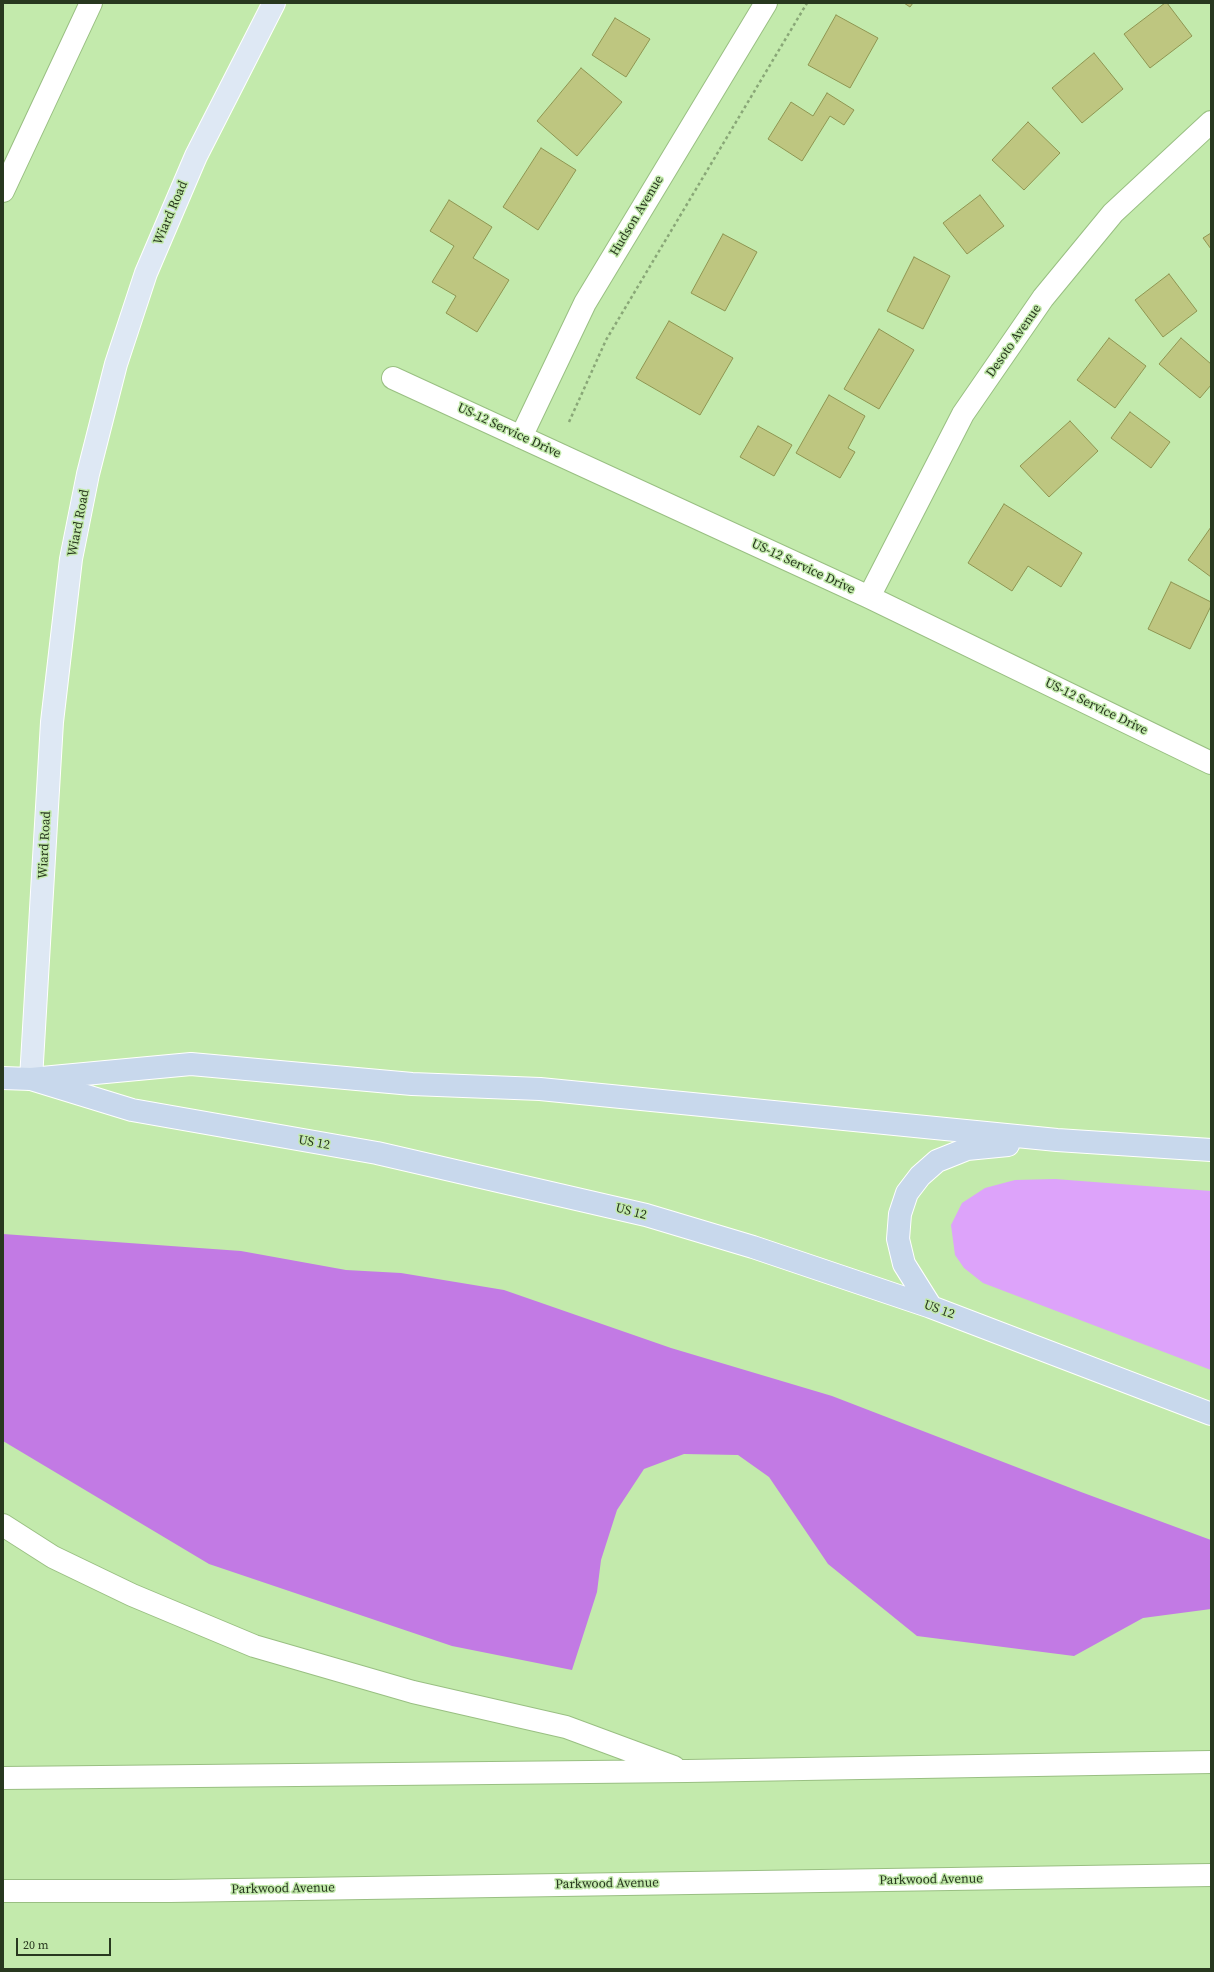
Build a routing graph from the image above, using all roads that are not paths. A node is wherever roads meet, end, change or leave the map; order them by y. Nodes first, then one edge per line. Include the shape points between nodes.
1 (91, 3) edge
2 (274, 3) edge
3 (766, 3) edge
4 (1211, 122) edge
5 (3, 191) edge
6 (393, 378) dead end
7 (521, 437) junction
8 (869, 597) junction
9 (1211, 763) edge
10 (3, 1078) edge
11 (31, 1079) junction
12 (1057, 1140) junction
13 (1211, 1150) edge
14 (931, 1307) junction
15 (1211, 1414) edge
16 (3, 1525) edge
17 (1211, 1762) edge
18 (687, 1771) junction
19 (3, 1778) edge
20 (1211, 1875) edge
21 (3, 1891) edge

1 - 5 street
2 - 11 main road, Wiard Road via 196,156 146,272 116,364 88,474 71,559 52,722
3 - 7 street, Hudson Avenue via 585,303
4 - 8 street, Desoto Avenue via 1113,213 1043,298 963,414
6 - 7 street, US-12 Service Drive
7 - 8 street, US-12 Service Drive
8 - 9 street, US-12 Service Drive
10 - 11 highway, US 12 / US 12
11 - 12 highway, US 12 / US 12 via 191,1064 412,1084 540,1089
11 - 14 highway, US 12 / US 12 via 132,1110 377,1153 646,1215 753,1247
12 - 13 highway, US 12 / US 12
12 - 14 highway via 967,1149 937,1161 915,1181 907,1193 900,1214 898,1239 904,1264
14 - 15 highway, US 12 / US 12
16 - 18 street via 60,1560 254,1646 413,1692 566,1728
17 - 18 street
18 - 19 street
20 - 21 street, Parkwood Avenue via 177,1891

